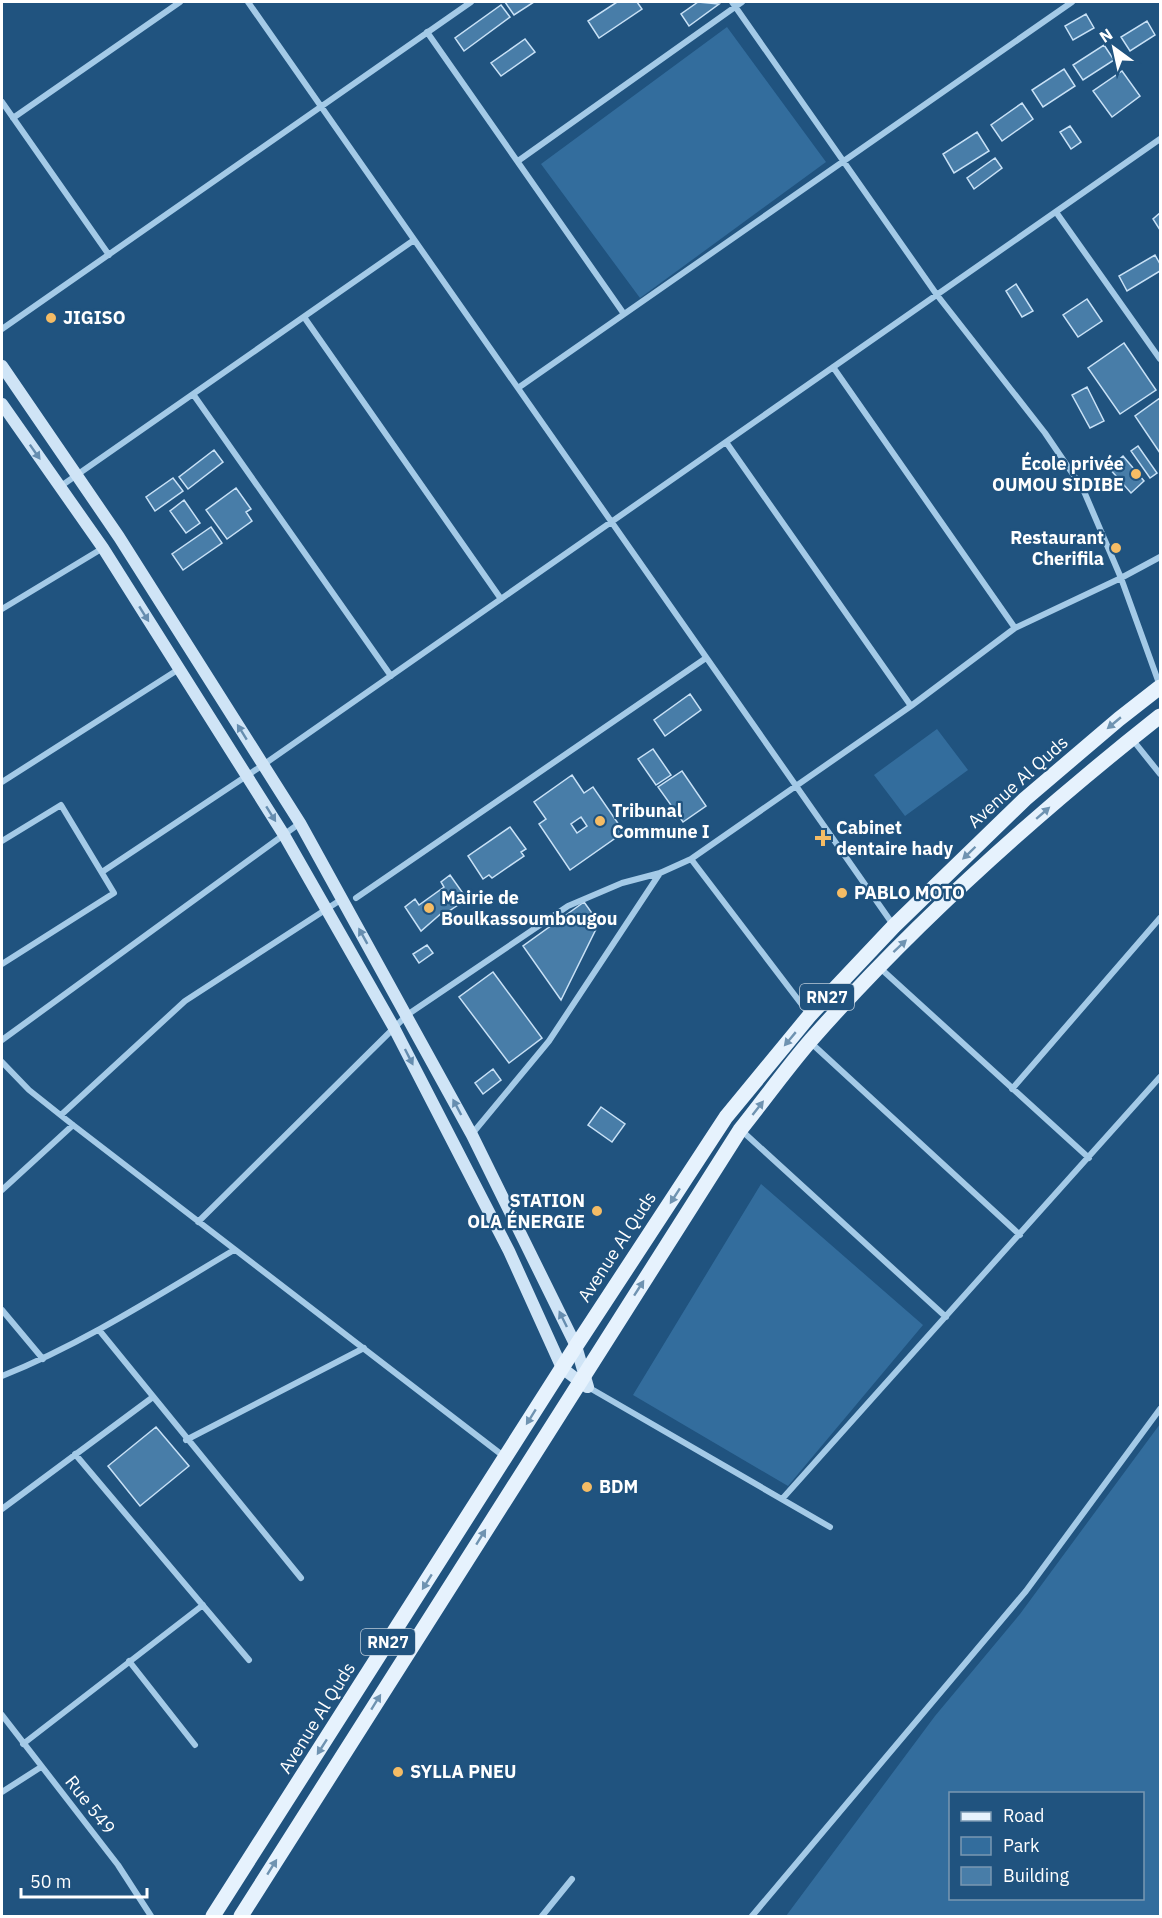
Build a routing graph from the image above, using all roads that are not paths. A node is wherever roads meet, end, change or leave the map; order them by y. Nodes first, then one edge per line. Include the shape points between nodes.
1 (180, 2) edge
2 (248, 2) edge
3 (471, 2) edge
4 (742, 2) edge
5 (1072, 2) edge
6 (733, 4) edge
7 (428, 32) junction
8 (2, 102) edge
9 (321, 106) junction
10 (13, 118) junction
11 (1161, 138) edge
12 (518, 161) junction
13 (843, 161) junction
14 (1056, 212) junction
15 (414, 240) junction
16 (109, 255) junction
17 (937, 295) junction
18 (624, 314) junction
19 (304, 316) junction
20 (2, 329) edge
21 (1161, 359) edge
22 (2, 366) edge
23 (833, 367) junction
24 (518, 388) junction
25 (193, 394) junction
26 (2, 404) edge
27 (726, 442) junction
28 (78, 474) junction
29 (60, 487) junction
30 (611, 522) junction
31 (103, 548) junction
32 (1161, 556) edge
33 (1121, 578) junction
34 (501, 599) junction
35 (2, 609) edge
36 (1015, 628) junction
37 (706, 658) junction
38 (179, 669) junction
39 (391, 676) junction
40 (1160, 687) edge
41 (911, 706) junction
42 (1161, 716) edge
43 (1132, 739) junction
44 (263, 765) junction
45 (1161, 774) edge
46 (247, 776) junction
47 (2, 782) edge
48 (796, 786) junction
49 (300, 824) junction
50 (284, 835) junction
51 (2, 841) edge
52 (691, 859) junction
53 (102, 872) junction
54 (660, 873) junction
55 (342, 898) junction
56 (356, 898) dead end
57 (326, 909) junction
58 (1161, 918) edge
59 (894, 926) junction
60 (2, 964) edge
61 (878, 967) junction
62 (407, 1015) junction
63 (810, 1015) junction
64 (393, 1026) junction
65 (2, 1040) edge
66 (810, 1042) junction
67 (2, 1062) edge
68 (1161, 1077) edge
69 (1012, 1089) junction
70 (61, 1115) junction
71 (73, 1125) junction
72 (740, 1130) junction
73 (472, 1135) junction
74 (1089, 1158) junction
75 (2, 1190) edge
76 (198, 1222) junction
77 (1020, 1235) junction
78 (234, 1250) junction
79 (2, 1310) edge
80 (946, 1317) junction
81 (99, 1330) junction
82 (576, 1346) junction
83 (364, 1348) junction
84 (43, 1359) junction
85 (562, 1368) junction
86 (2, 1376) edge
87 (584, 1381) junction
88 (153, 1397) junction
89 (1161, 1409) edge
90 (186, 1440) junction
91 (75, 1454) junction
92 (506, 1458) junction
93 (783, 1498) junction
94 (2, 1509) edge
95 (830, 1527) dead end
96 (301, 1578) dead end
97 (203, 1605) junction
98 (249, 1659) dead end
99 (129, 1661) junction
100 (2, 1715) edge
101 (23, 1744) junction
102 (195, 1745) dead end
103 (41, 1767) junction
104 (2, 1792) edge
105 (572, 1879) dead end
106 (151, 1917) edge
107 (213, 1917) edge
108 (241, 1917) edge
109 (542, 1917) edge
110 (752, 1917) edge

1 - 10 street
2 - 9 street
3 - 7 street
4 - 6 street
5 - 13 street
6 - 12 street
6 - 13 street
7 - 9 street
7 - 12 street
8 - 10 street
9 - 15 street
9 - 16 street
10 - 16 street
11 - 14 street
12 - 18 street
13 - 17 street
13 - 18 street
14 - 17 street
14 - 21 street
15 - 19 street
15 - 24 street
16 - 20 street
17 - 23 street
17 - 33 street via 1045,432 1083,489
18 - 24 street
19 - 25 street
19 - 34 street
22 - 28 main road
23 - 27 street
23 - 36 street
24 - 30 street
25 - 28 street
25 - 39 street
26 -> 29 main road
27 - 30 street
27 - 41 street
28 - 29 street
44 -> 28 main road
29 - 31 main road
30 - 34 street
30 - 37 street
31 - 35 street
31 -> 38 main road
32 - 33 street
33 - 36 street
33 - 40 street
34 - 39 street
36 - 41 street
37 - 48 street
37 - 56 street
38 - 46 main road
38 - 47 street
39 - 44 street
40 -> 59 main road, Avenue Al Quds / RN27 via 1025,799
41 - 48 street
42 - 43 main road, RN27
43 - 45 street
61 -> 43 main road, RN27 via 1039,815
44 - 46 street
44 - 49 main road
46 -> 50 main road
46 - 53 street
48 - 52 street
48 - 59 street
49 - 50 street
49 - 55 main road
50 - 57 main road
50 - 65 street
51 - 53 street via 61,805
52 - 54 street
52 - 63 street
53 - 60 street via 114,892
54 - 62 street via 622,883 568,906
54 - 73 street via 549,1041
55 - 57 street
62 -> 55 main road
57 - 64 main road
57 - 70 street via 185,1001
58 - 69 street
59 - 63 main road, Avenue Al Quds / RN27
61 - 66 main road, RN27
61 - 69 street
62 - 64 street
73 -> 62 main road
63 -> 82 main road, Avenue Al Quds / RN27 via 726,1117
64 - 76 street
64 -> 85 main road via 509,1251
72 -> 66 main road, RN27
66 - 77 street
67 - 70 street
68 - 74 street
69 - 74 street
70 - 71 street
71 - 75 street
71 - 76 street
72 - 80 street
87 -> 72 main road, RN27
82 -> 73 main road
74 - 77 street
76 - 78 street
77 - 80 street
78 - 81 street
78 - 83 street
79 - 84 street
80 - 93 street
81 - 84 street
81 - 88 street
82 - 85 main road, Avenue Al Quds / RN27
82 - 87 main road
83 - 90 street
83 - 92 street
84 - 86 street
85 - 87 main road
85 -> 92 main road, Avenue Al Quds / RN27
87 - 93 street
108 -> 87 main road, RN27
88 - 90 street
88 - 91 street
89 - 110 street via 1026,1591
90 - 96 street
91 - 94 street
91 - 97 street
92 -> 107 main road, Avenue Al Quds / RN27
93 - 95 street
97 - 98 street
97 - 99 street
99 - 101 street
99 - 102 street
100 - 101 street, Rue 549
101 - 103 street, Rue 549
103 - 104 street
103 - 106 street, Rue 549 via 118,1866
105 - 109 street

